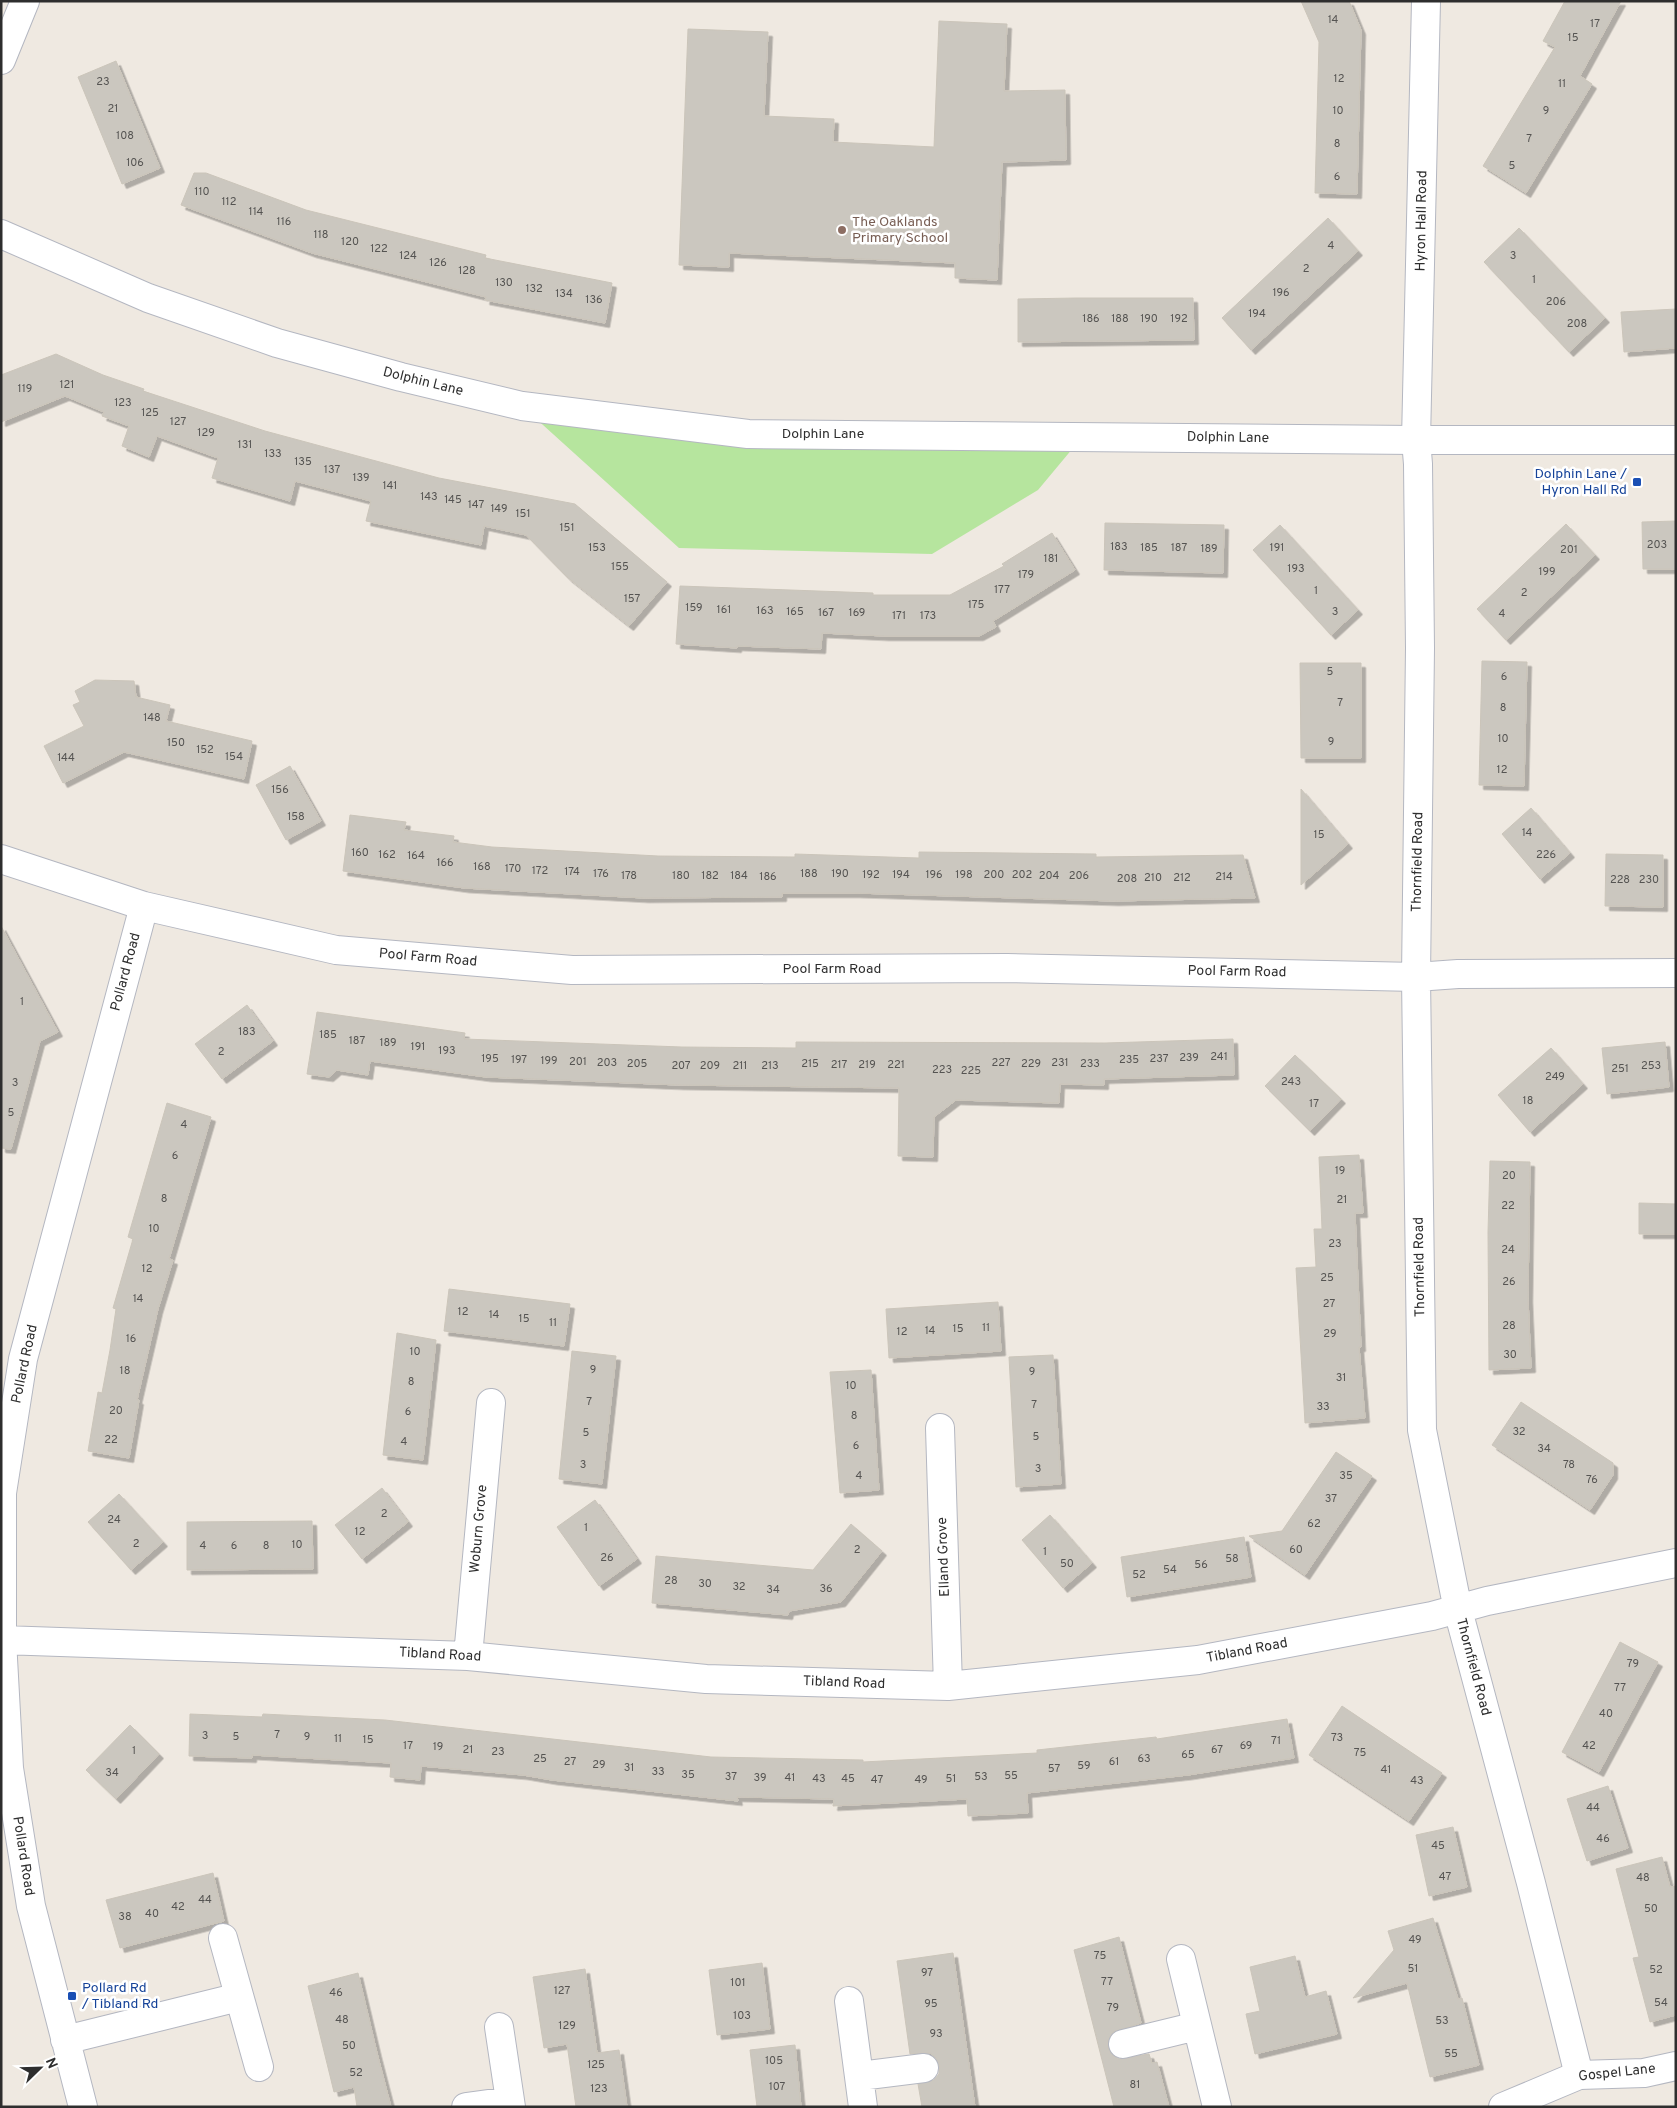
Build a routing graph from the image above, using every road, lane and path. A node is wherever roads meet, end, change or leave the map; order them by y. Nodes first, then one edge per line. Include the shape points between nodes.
1 (24, 1) edge
2 (1426, 1) edge
3 (1, 60) edge
4 (1, 234) edge
5 (1416, 440) junction
6 (1676, 440) edge
7 (1, 859) edge
8 (144, 906) junction
9 (1676, 973) edge
10 (1416, 977) junction
11 (491, 1403) dead end
12 (940, 1428) dead end
13 (1676, 1563) edge
14 (1458, 1610) junction
15 (2, 1640) edge
16 (468, 1656) junction
17 (948, 1686) junction
18 (223, 1938) dead end
19 (1181, 1959) dead end
20 (239, 1997) junction
21 (849, 2001) dead end
22 (1197, 2026) junction
23 (499, 2027) dead end
24 (66, 2040) junction
25 (1123, 2044) dead end
26 (1676, 2066) edge
27 (259, 2067) dead end
28 (924, 2068) dead end
29 (1579, 2075) junction
30 (860, 2076) junction
31 (510, 2104) edge
32 (83, 2107) edge
33 (466, 2107) edge
34 (863, 2107) edge
35 (1217, 2107) edge
36 (1503, 2107) edge

1 - 3 street
2 - 5 street, Hyron Hall Road
4 - 5 street, Dolphin Lane via 148,298 277,343 522,406 748,434
5 - 6 street, Dolphin Lane
5 - 10 street, Thornfield Road via 1420,638
7 - 8 street, Pool Farm Road
8 - 10 street, Pool Farm Road via 336,950 572,970 1007,968
8 - 15 street, Pollard Road via 23,1359 2,1493
9 - 10 street, Pool Farm Road
10 - 14 street, Thornfield Road via 1422,1430
11 - 16 street, Woburn Grove
12 - 17 street, Elland Grove
13 - 14 street, Tibland Road
14 - 17 street, Tibland Road via 1198,1660
14 - 29 street, Thornfield Road
15 - 16 street, Tibland Road
15 - 24 street, Pollard Road via 9,1768 31,1906
16 - 17 street, Tibland Road via 706,1679
18 - 20 street
19 - 22 street
20 - 24 street
20 - 27 street
21 - 30 street
22 - 25 street
22 - 35 street
23 - 31 street
24 - 32 street, Pollard Road
26 - 29 street, Gospel Lane via 1644,2073
28 - 30 street
29 - 36 street, Gospel Lane
30 - 34 street
31 - 33 street

